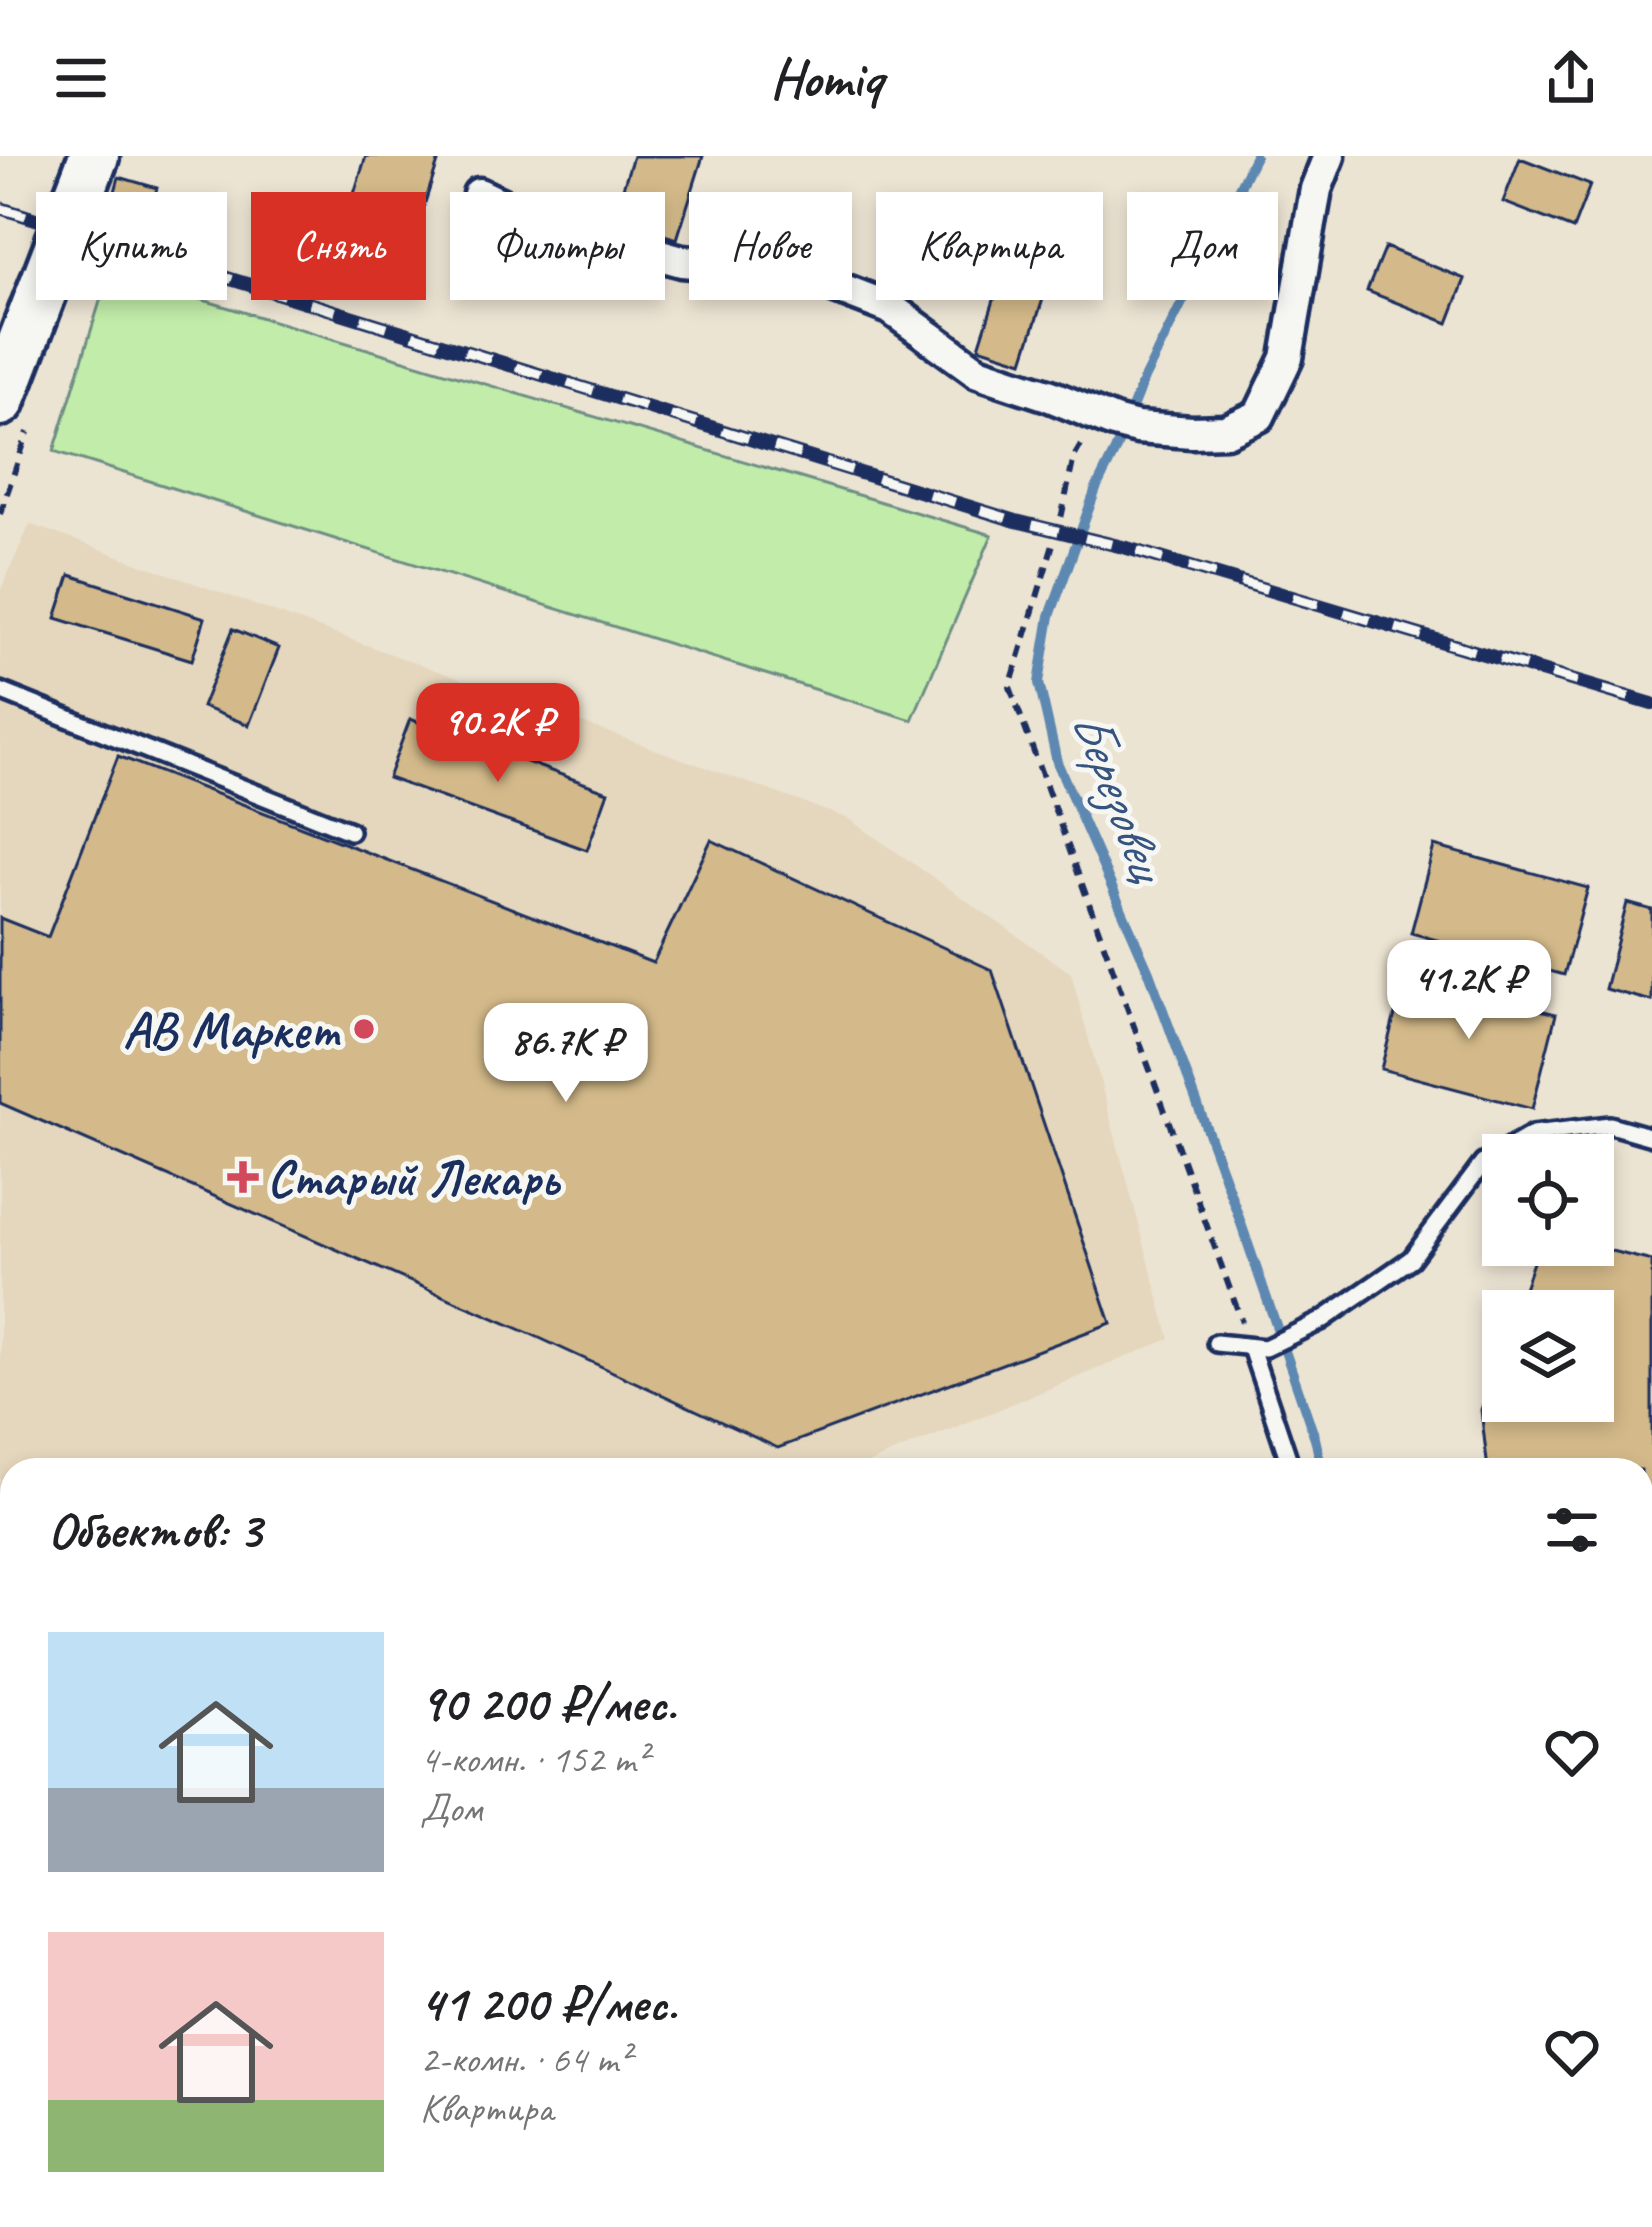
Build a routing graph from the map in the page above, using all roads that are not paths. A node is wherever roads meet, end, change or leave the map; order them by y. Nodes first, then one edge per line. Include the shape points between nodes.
1 (94, 156) edge
2 (1329, 156) edge
3 (665, 256) edge
4 (0, 401) edge
5 (0, 691) edge
6 (350, 831) dead end
7 (1652, 1137) edge
8 (1216, 1343) dead end
9 (1258, 1348) junction
10 (1289, 1458) edge

1 - 4 main road
2 - 3 street via 1316,189 1287,358 1259,416 1226,430 1116,422 978,372 890,308 823,282
5 - 6 lane
7 - 9 lane via 1610,1125 1533,1134 1483,1162 1411,1259 1321,1321
8 - 9 lane
9 - 10 lane

